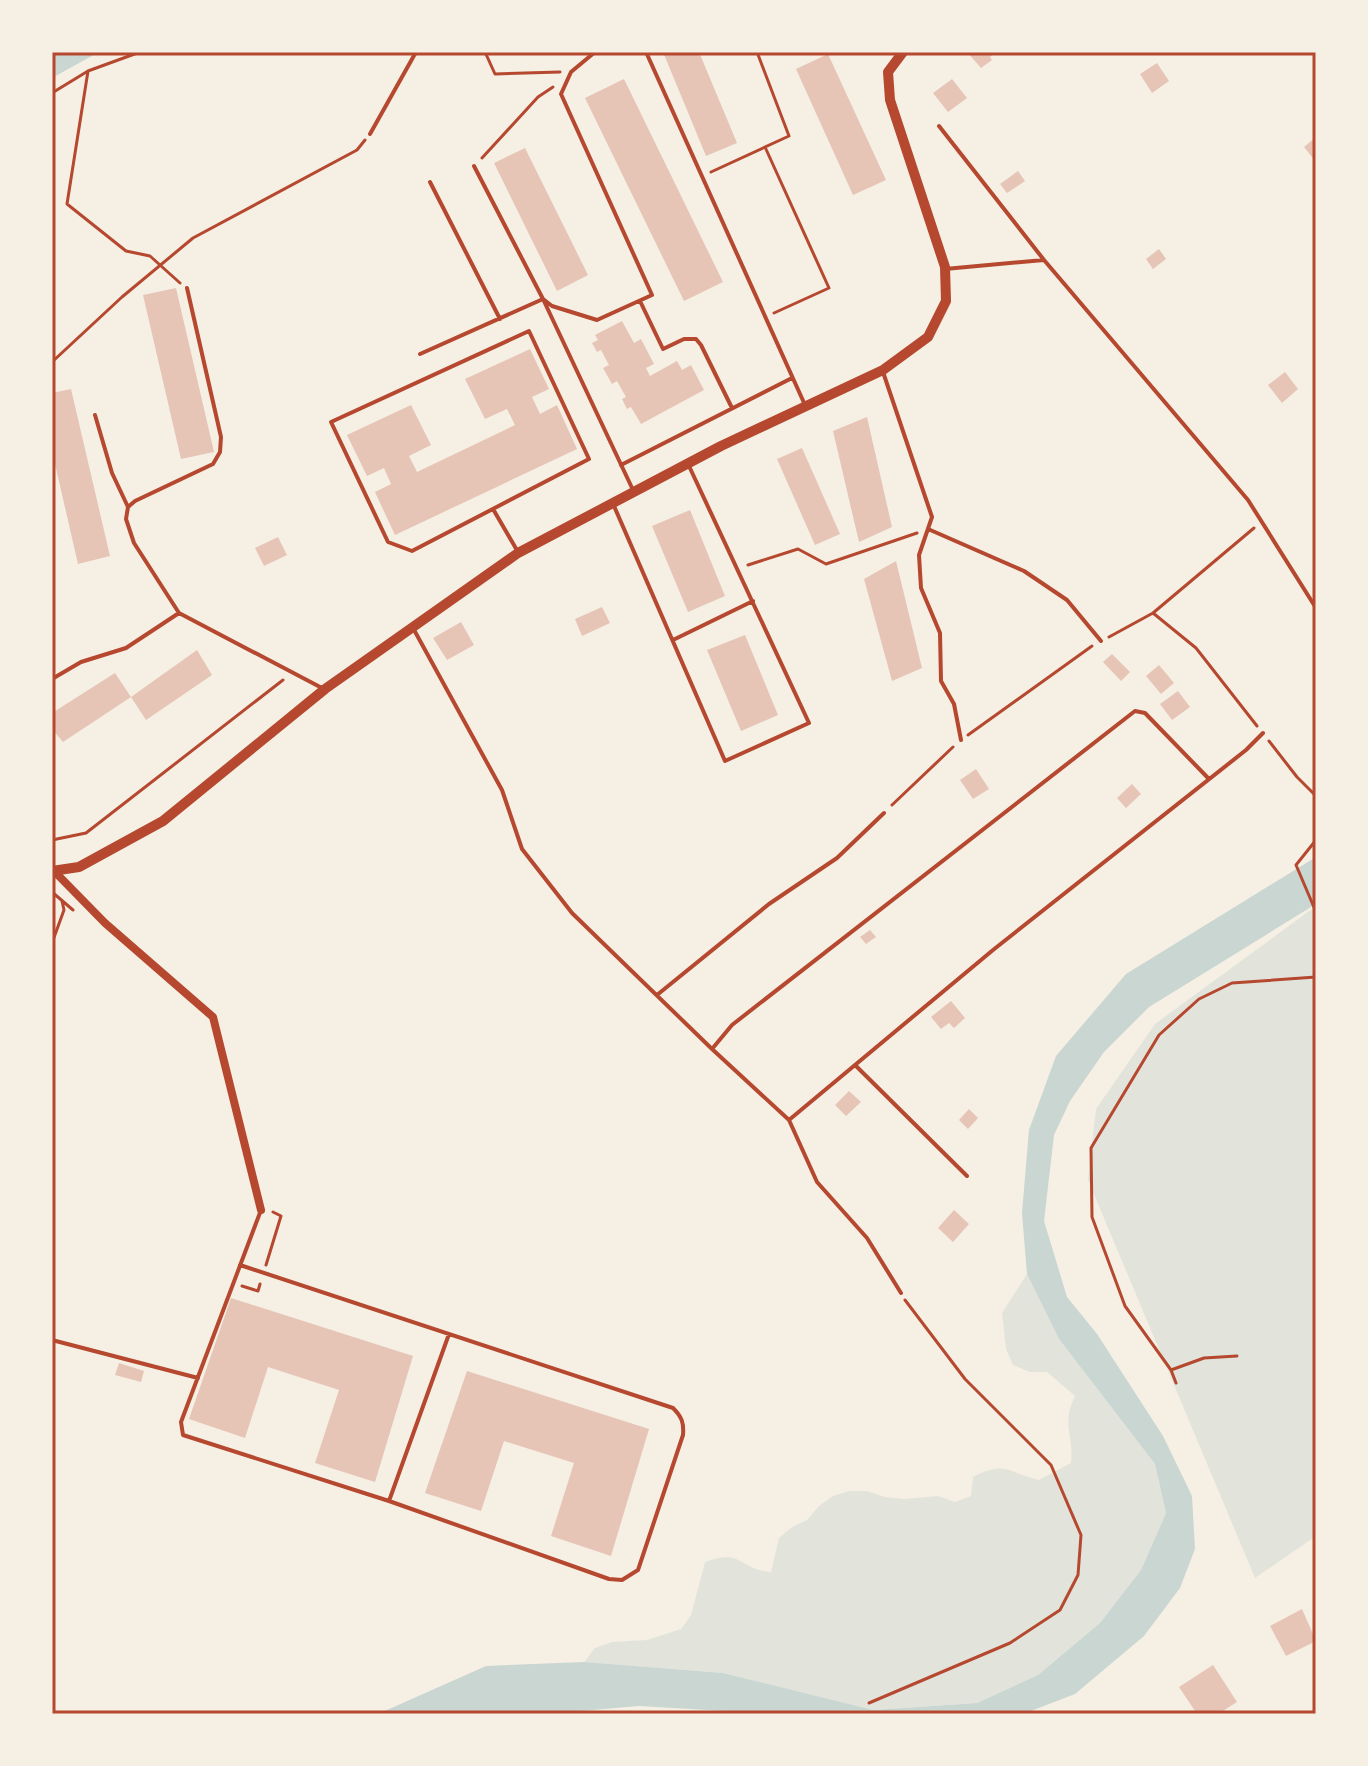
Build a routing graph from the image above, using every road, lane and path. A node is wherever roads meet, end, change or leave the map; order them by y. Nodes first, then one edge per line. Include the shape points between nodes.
1 (140, 52) edge
2 (416, 52) edge
3 (485, 52) edge
4 (595, 52) edge
5 (646, 52) edge
6 (757, 52) edge
7 (903, 52) edge
8 (88, 71) junction
9 (571, 72) junction
10 (52, 93) edge
11 (939, 126) dead end
12 (370, 134) joint
13 (765, 147) junction
14 (474, 166) joint
15 (701, 176) junction
16 (430, 182) dead end
17 (1044, 260) junction
18 (159, 267) junction
19 (945, 269) junction
20 (187, 288) joint
21 (543, 299) junction
22 (640, 301) junction
23 (765, 317) junction
24 (500, 319) junction
25 (420, 354) dead end
26 (52, 362) edge
27 (883, 370) junction
28 (792, 378) junction
29 (805, 405) junction
30 (732, 408) junction
31 (95, 415) dead end
32 (688, 463) junction
33 (621, 465) junction
34 (633, 490) junction
35 (612, 502) junction
36 (128, 507) junction
37 (493, 509) junction
38 (1261, 521) junction
39 (928, 529) junction
40 (518, 553) junction
41 (737, 569) junction
42 (753, 601) junction
43 (1316, 608) edge
44 (179, 613) junction
45 (1153, 613) junction
46 (413, 628) junction
47 (673, 640) junction
48 (1101, 641) junction
49 (293, 672) junction
50 (52, 679) edge
51 (325, 689) junction
52 (1263, 733) junction
53 (961, 740) junction
54 (1209, 779) junction
55 (1316, 796) edge
56 (884, 813) joint
57 (52, 840) edge
58 (1316, 840) edge
59 (53, 871) edge
60 (52, 892) edge
61 (61, 899) junction
62 (1316, 912) edge
63 (80, 916) dead end
64 (52, 943) edge
65 (1316, 977) edge
66 (657, 995) junction
67 (712, 1049) junction
68 (855, 1065) junction
69 (789, 1120) junction
70 (967, 1176) dead end
71 (261, 1210) joint
72 (273, 1211) dead end
73 (240, 1265) junction
74 (264, 1273) junction
75 (233, 1283) junction
76 (901, 1293) joint
77 (449, 1334) junction
78 (52, 1340) edge
79 (1237, 1356) dead end
80 (1171, 1370) junction
81 (198, 1378) junction
82 (1176, 1383) dead end
83 (389, 1501) junction
84 (869, 1703) dead end

1 - 8 path
2 - 12 lane
3 - 9 path via 495,74
4 - 9 lane
5 - 15 lane
6 - 13 path via 789,136
7 - 19 street via 888,72 890,100
8 - 10 path
8 - 18 path via 67,204 126,251 143,252
9 - 14 path via 538,97
9 - 22 lane via 561,94 652,295
11 - 17 lane
12 - 18 path via 357,150 193,238
13 - 15 path
13 - 23 path via 829,288
14 - 21 lane
15 - 23 lane
16 - 24 lane
17 - 19 lane
17 - 38 lane
18 - 20 path
18 - 26 path
19 - 27 street via 946,301 928,337
20 - 36 lane via 220,452 213,464
21 - 22 lane via 597,320
21 - 24 lane
21 - 33 lane
22 - 30 lane via 663,349 696,339
23 - 28 lane
24 - 25 lane
27 - 29 street
27 - 39 lane via 932,517
28 - 29 lane
28 - 30 lane
29 - 32 street
30 - 33 lane
31 - 36 lane
32 - 34 street
32 - 41 lane
33 - 34 lane
34 - 35 street
35 - 40 street
35 - 47 lane
36 - 44 lane via 134,543
37 - 37 lane via 412,551 388,542 331,422 529,331 589,459
37 - 40 lane
38 - 43 lane
38 - 45 path
39 - 41 path via 826,564 798,549
39 - 48 lane via 1024,571 1067,600
39 - 53 lane via 919,555 921,588 940,633 941,681 954,704
40 - 46 street
41 - 42 lane
42 - 47 lane
42 - 47 lane via 809,723 725,761
44 - 49 lane
44 - 50 lane via 126,648 81,662
45 - 48 path
45 - 52 path via 1196,648
46 - 51 street
46 - 66 lane via 502,790 522,849 572,913
48 - 53 path
49 - 51 lane
49 - 57 path via 86,833
51 - 59 street via 163,821 79,867
52 - 54 lane
52 - 55 path
53 - 56 path
54 - 67 lane via 1145,713 1135,711 732,1025
54 - 68 lane
56 - 66 lane via 837,858 769,904
58 - 62 path via 1296,865
59 - 61 path
59 - 71 street via 213,1017
60 - 61 path
61 - 63 path
61 - 64 path via 64,910
65 - 80 path via 1232,983 1199,999 1159,1035 1091,1148 1092,1217 1125,1306
66 - 67 lane
67 - 69 lane
68 - 69 lane
68 - 70 lane
69 - 76 lane via 817,1182 867,1238
71 - 73 lane
72 - 74 path via 281,1216
73 - 74 lane
73 - 75 lane
74 - 75 path via 258,1291
74 - 77 lane
75 - 81 lane
76 - 84 path via 965,1379 1051,1465 1081,1535 1078,1575 1060,1610 1010,1643
77 - 83 lane
77 - 83 lane via 673,1408 680,1415 683,1435 638,1570 622,1580 609,1579
78 - 81 lane
79 - 80 path via 1204,1358
80 - 82 path
81 - 83 lane via 181,1422 183,1435

